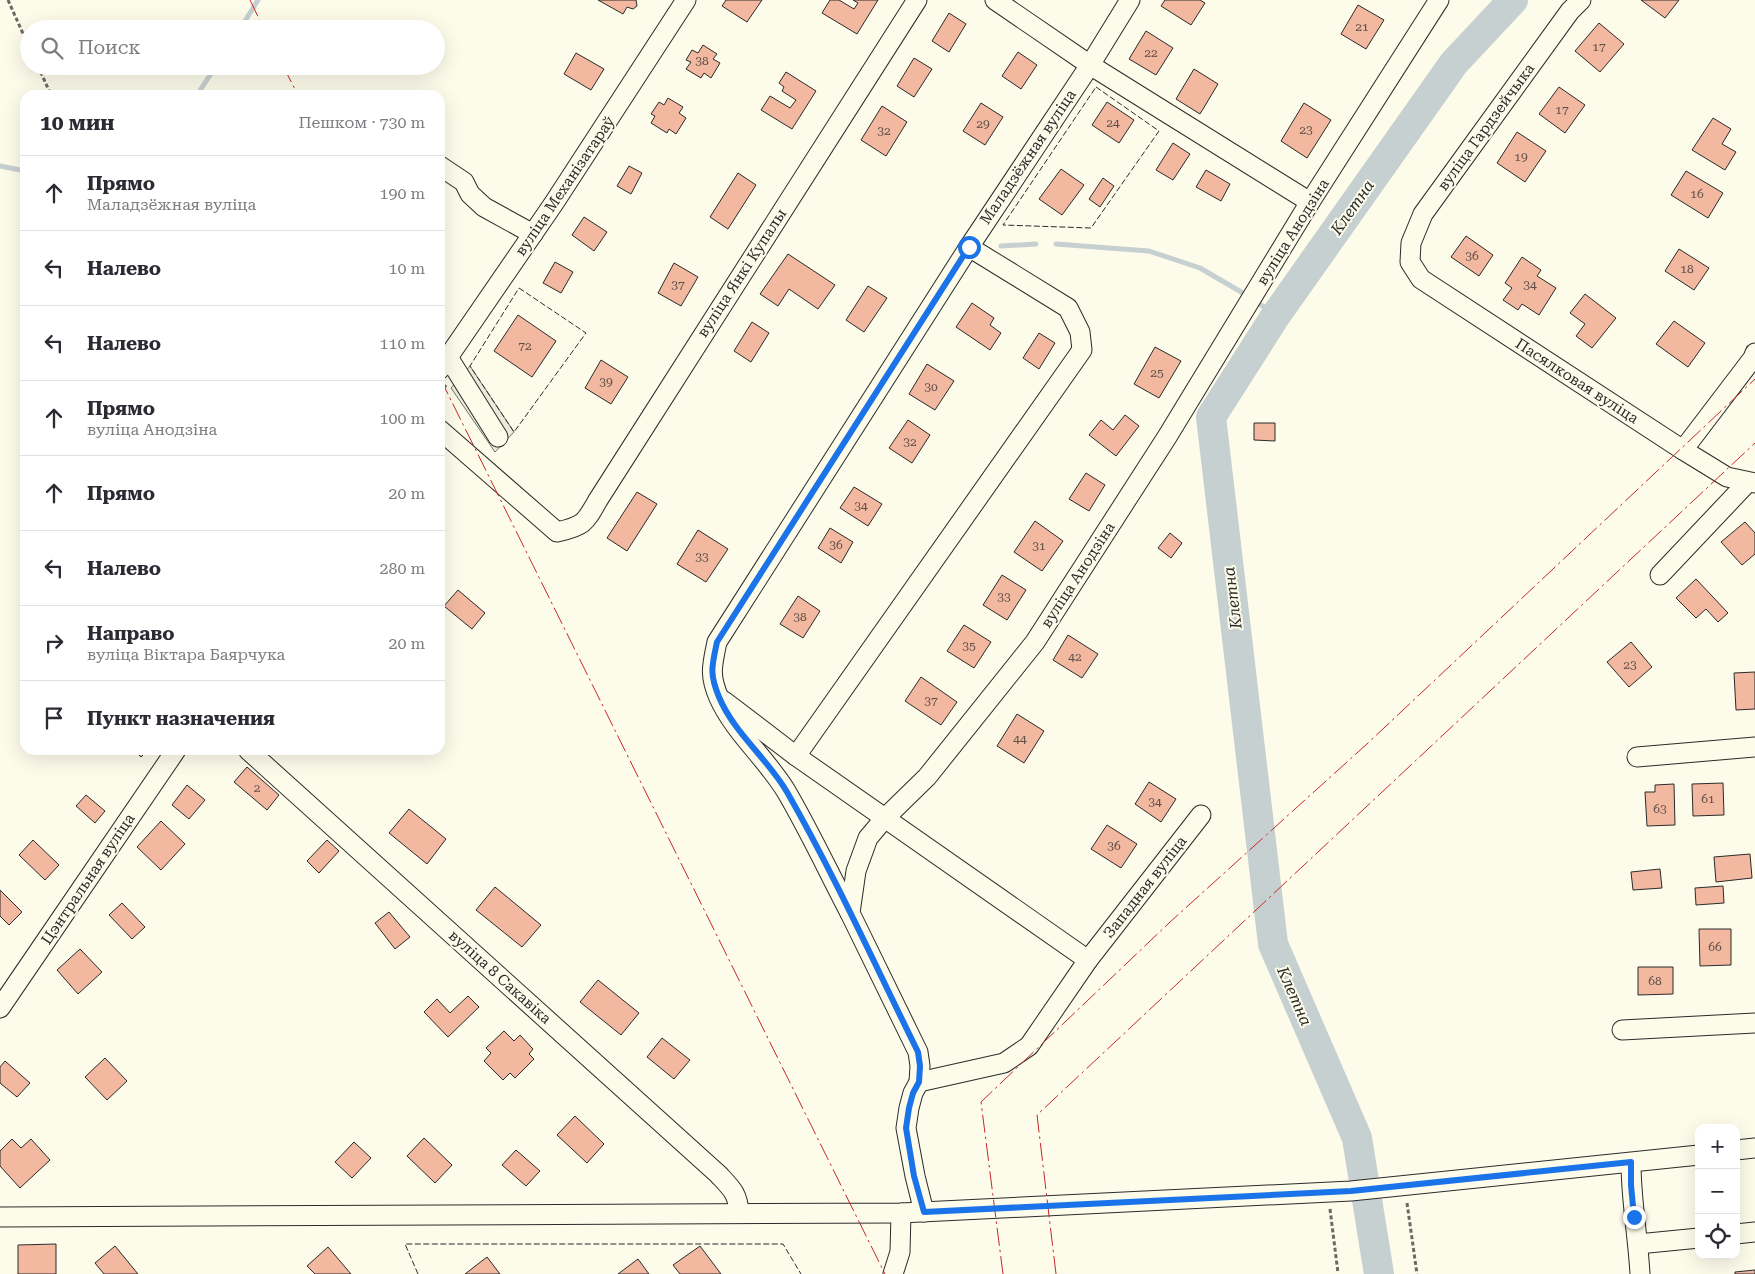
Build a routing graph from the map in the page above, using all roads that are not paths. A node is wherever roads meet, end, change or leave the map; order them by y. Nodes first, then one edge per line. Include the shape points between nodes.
1 (686, 0) edge
2 (917, 0) edge
3 (995, 0) edge
4 (1130, 0) edge
5 (1439, 0) edge
6 (1581, 0) edge
7 (1090, 65) junction
8 (445, 169) edge
9 (1310, 202) junction
10 (533, 234) junction
11 (969, 247) junction
12 (1410, 262) joint
13 (1755, 353) edge
14 (445, 362) edge
15 (445, 364) edge
16 (445, 434) edge
17 (498, 437) dead end
18 (1683, 450) junction
19 (1751, 483) edge
20 (1660, 575) dead end
21 (719, 697) junction
22 (1755, 747) edge
23 (173, 755) edge
24 (254, 755) edge
25 (796, 756) junction
26 (1637, 757) dead end
27 (1201, 815) dead end
28 (884, 819) junction
29 (850, 913) junction
30 (1088, 960) junction
31 (0, 1008) edge
32 (1755, 1023) edge
33 (1622, 1030) dead end
34 (919, 1082) junction
35 (1755, 1148) edge
36 (1740, 1150) edge
37 (1695, 1155) edge
38 (1631, 1162) junction
39 (924, 1212) junction
40 (739, 1213) junction
41 (901, 1213) junction
42 (0, 1217) edge
43 (1755, 1232) edge
44 (1740, 1234) edge
45 (1695, 1238) edge
46 (1638, 1244) junction
47 (893, 1274) edge
48 (1640, 1274) edge

1 - 10 street, вуліца Механізатараў
2 - 16 street, вуліца Янкі Купалы via 586,521 575,528 557,532
3 - 7 street
4 - 7 street, Маладзёжная вуліца
5 - 9 street, вуліца Анодзіна
6 - 12 street, вуліца Гардзейчыка via 1423,214 1411,243
7 - 9 street
7 - 11 street, Маладзёжная вуліца
8 - 10 street via 464,182 470,194 484,207
9 - 28 street, вуліца Анодзіна via 1167,438 1035,642 927,778
10 - 14 street, вуліца Механізатараў
11 - 21 street, Маладзёжная вуліца via 717,642 711,670
11 - 25 street via 1068,308 1080,332 1082,350
12 - 18 street, Пасялковая вуліца via 1420,279
13 - 18 street
15 - 17 street
18 - 19 street, Пасялковая вуліца via 1727,477
19 - 20 street
21 - 25 street
21 - 29 street via 733,724 768,763 786,791
22 - 26 street
23 - 31 street, Цэнтральная вуліца
24 - 40 street, вуліца 8 Сакавіка via 718,1174 735,1194
25 - 28 street
27 - 30 street, Западная вуліца
28 - 29 street, вуліца Анодзіна via 868,838 856,871
28 - 30 street
29 - 34 street via 918,1052
30 - 34 street, Западная вуліца via 1029,1046 1004,1063
32 - 33 street
34 - 39 street via 913,1093 906,1128
35 - 36 street
37 - 38 street
38 - 39 street via 1351,1191
38 - 46 street via 1631,1193
39 - 41 street
40 - 41 street
40 - 42 street
41 - 47 street via 900,1252
43 - 44 street
45 - 46 street
46 - 48 street

